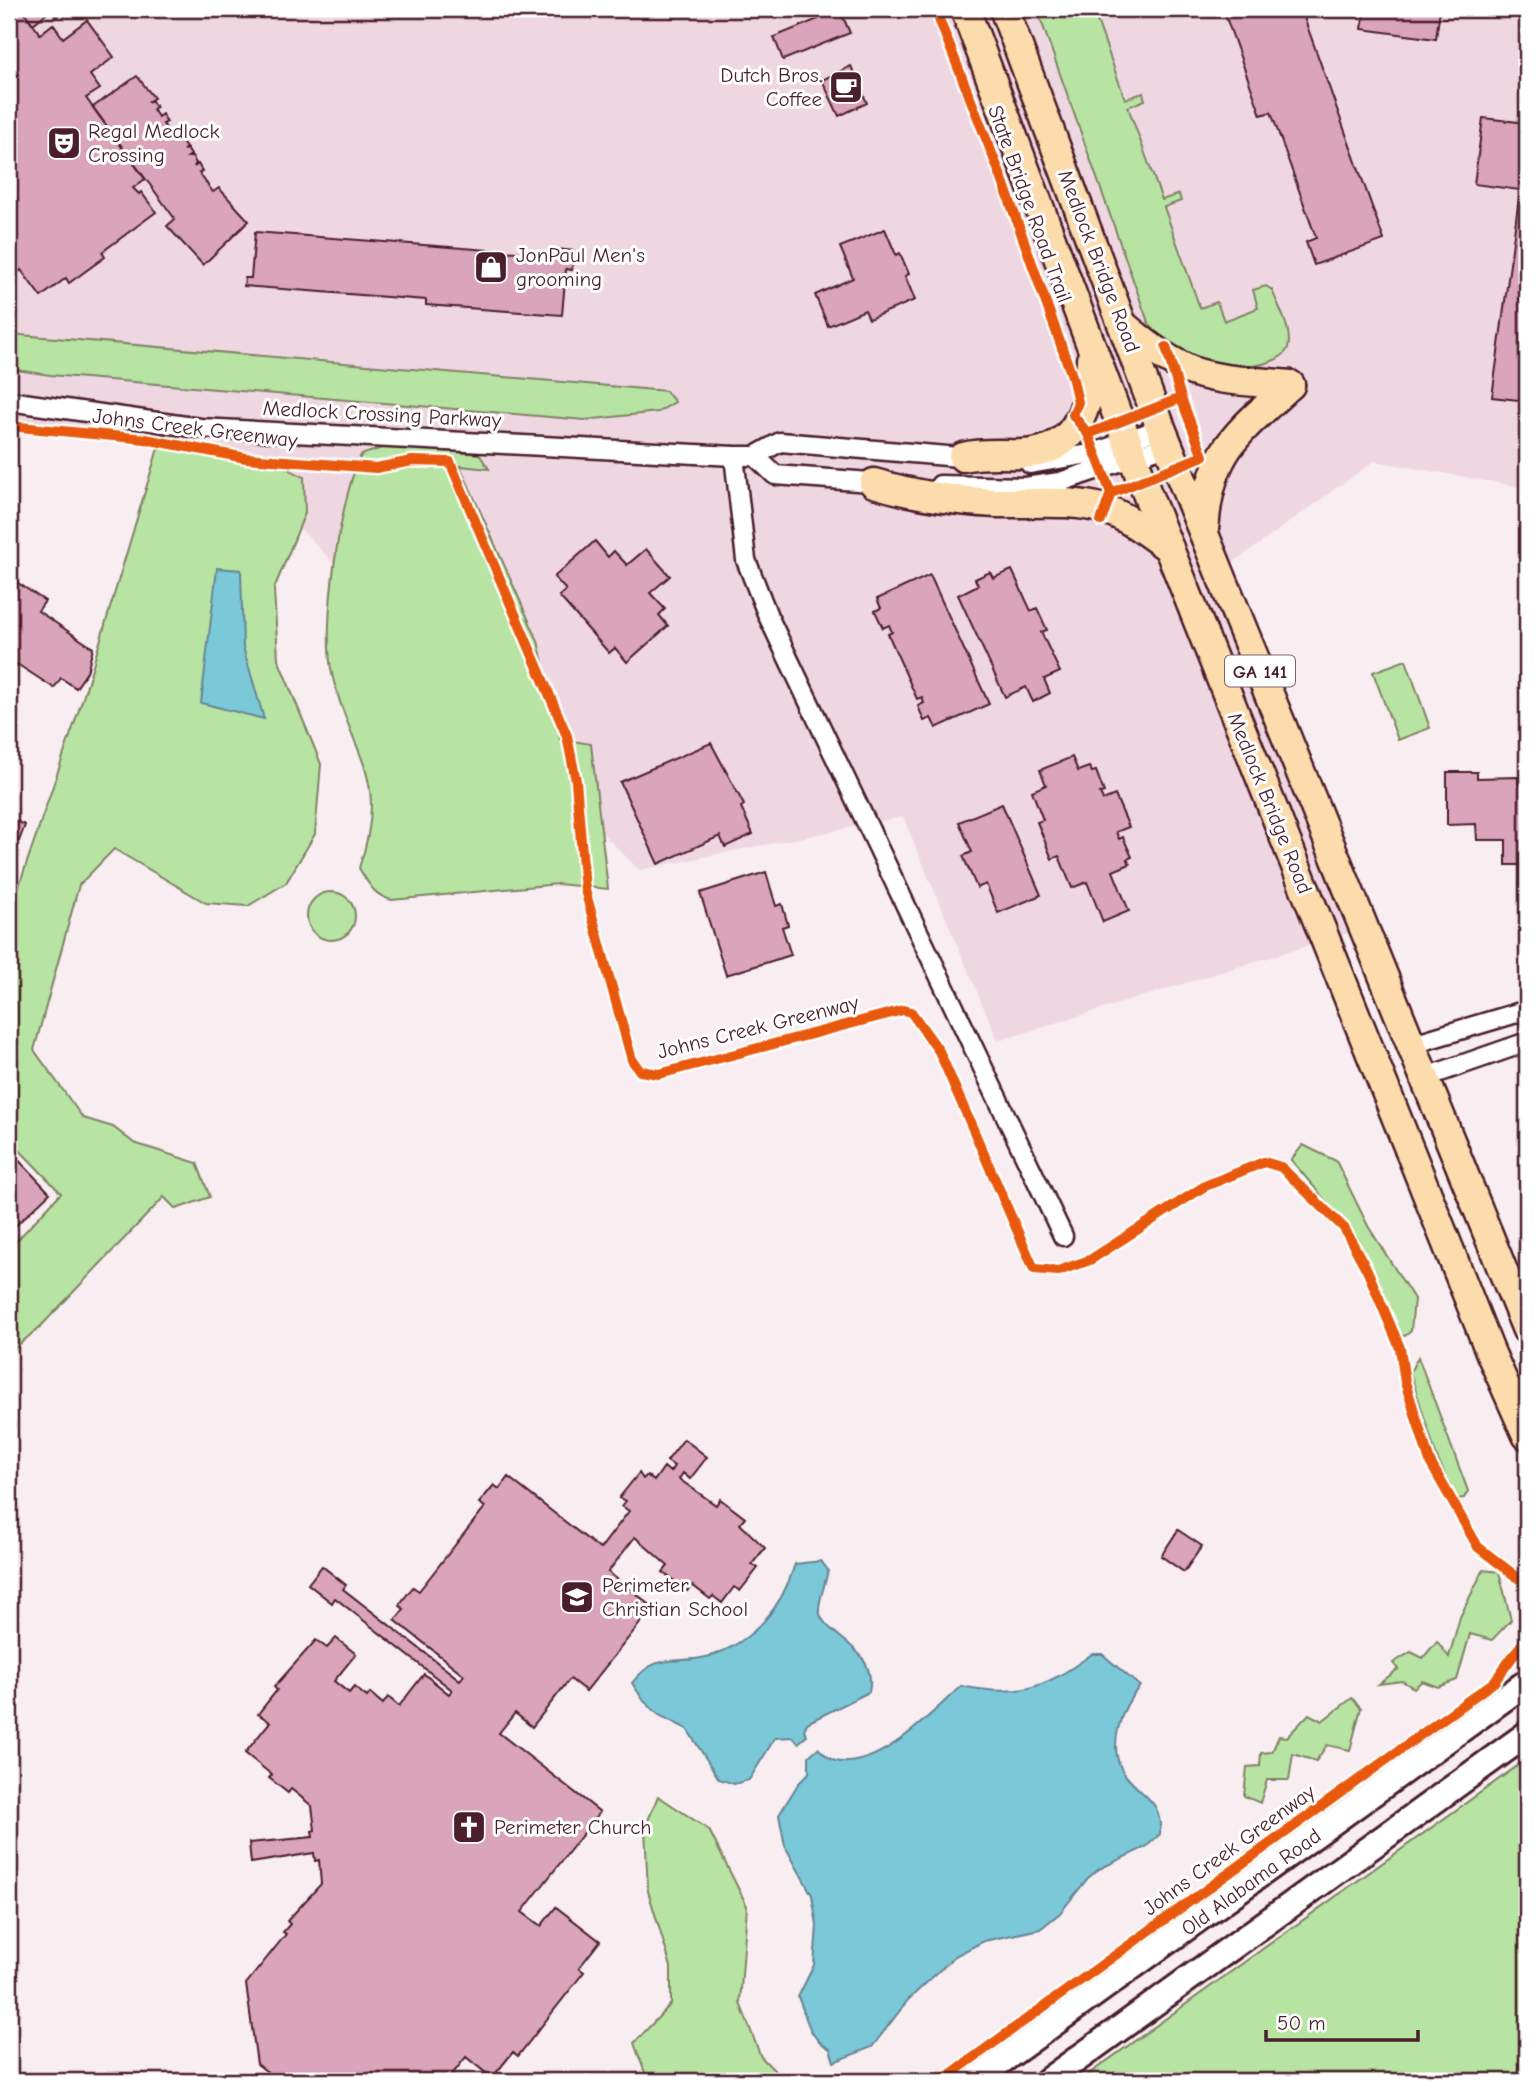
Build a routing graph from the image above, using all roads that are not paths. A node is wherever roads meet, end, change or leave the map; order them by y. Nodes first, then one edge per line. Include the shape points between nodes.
1 (965, 9) edge
2 (1004, 9) edge
3 (1123, 325) junction
4 (1091, 347) junction
5 (9, 401) edge
6 (1165, 437) junction
7 (1130, 449) junction
8 (734, 456) junction
9 (755, 456) junction
10 (963, 457) junction
11 (874, 483) junction
12 (1204, 533) junction
13 (1169, 548) junction
14 (1527, 1010) edge
15 (1527, 1042) edge
16 (1413, 1044) junction
17 (1426, 1077) junction
18 (1063, 1236) dead end
19 (1527, 1330) edge
20 (1527, 1435) edge
21 (1527, 1682) edge
22 (1527, 1734) edge
23 (974, 2081) edge
24 (1047, 2081) edge

1 - 4 highway, Medlock Bridge Road / GA 141
2 - 3 highway, Medlock Bridge Road / GA 141
3 - 6 highway, Medlock Bridge Road / GA 141
3 - 12 highway via 1189,370 1290,385 1239,432 1218,463 1206,498
4 - 7 highway, Medlock Bridge Road / GA 141
4 - 10 highway via 1086,410 1060,442 1036,453 984,452
5 - 8 street, Medlock Crossing Parkway via 200,428
6 - 7 street, Medlock Crossing Parkway
6 - 12 highway, Medlock Bridge Road / GA 141
7 - 10 street, Medlock Crossing Parkway via 1032,464
7 - 11 street, Medlock Crossing Parkway via 1060,482 1025,487
7 - 13 highway, Medlock Bridge Road / GA 141
8 - 9 street, Medlock Crossing Parkway
8 - 18 street via 746,560 768,616
9 - 10 street, Medlock Crossing Parkway via 780,442
9 - 11 street, Medlock Crossing Parkway via 775,475
11 - 13 highway via 914,495 1105,509
12 - 16 highway, Medlock Bridge Road / GA 141
13 - 20 highway, Medlock Bridge Road / GA 141
14 - 16 street
15 - 17 street
16 - 17 highway, Medlock Bridge Road / GA 141
17 - 19 highway, Medlock Bridge Road / GA 141
21 - 23 main road, Old Alabama Road
22 - 24 main road, Old Alabama Road

